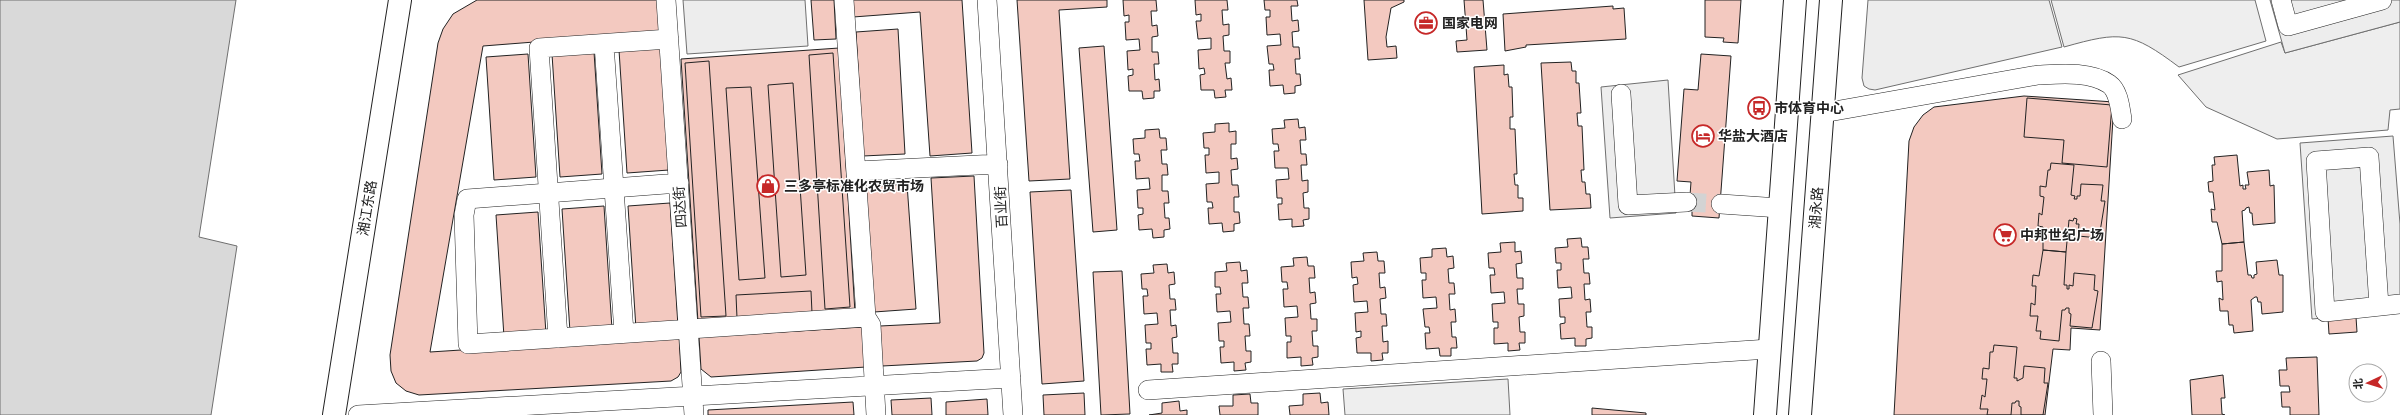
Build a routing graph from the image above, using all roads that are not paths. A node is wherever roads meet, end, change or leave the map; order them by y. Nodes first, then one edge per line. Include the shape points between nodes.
1 (400, 0) edge
2 (666, 0) edge
3 (844, 0) edge
4 (987, 0) edge
5 (1795, 0) edge
6 (1831, 0) edge
7 (2281, 0) edge
8 (2382, 0) edge
9 (669, 39) junction
10 (604, 44) junction
11 (1621, 94) dead end
12 (1823, 113) junction
13 (2122, 118) dead end
14 (998, 164) junction
15 (857, 172) junction
16 (679, 183) junction
17 (614, 188) junction
18 (549, 192) junction
19 (1687, 202) tunnel mouth
20 (1721, 204) tunnel mouth
21 (1780, 208) junction
22 (2400, 304) edge
23 (2379, 306) junction
24 (866, 317) junction
25 (689, 330) junction
26 (624, 334) junction
27 (558, 338) junction
28 (1769, 349) junction
29 (2101, 361) dead end
30 (1011, 378) junction
31 (874, 385) junction
32 (1148, 390) dead end
33 (693, 395) junction
34 (334, 415) edge
35 (358, 415) edge
36 (694, 415) edge
37 (876, 415) edge
38 (1013, 415) edge
39 (1764, 415) edge
40 (1800, 415) edge
41 (2103, 415) edge

1 - 34 main road, 湘江东路
2 - 9 street, 四达街
3 - 15 street
4 - 14 street, 百业街
5 - 21 main road
6 - 12 main road, 湘永路
7 - 8 street via 2288,26
9 - 10 street
9 - 16 street, 四达街
10 - 17 street
10 - 18 street via 539,48
11 - 19 street via 1628,205
12 - 13 street via 2038,75 2062,74 2088,76 2110,84 2119,99
12 - 40 main road, 湘永路
14 - 15 street
14 - 30 street, 百业街
15 - 24 street
16 - 17 street
16 - 25 street, 四达街
17 - 18 street
17 - 26 street
18 - 27 street
18 - 27 street via 466,198 464,215 468,344
20 - 21 street
21 - 28 main road
22 - 23 street
23 - 23 street via 2325,312 2316,161 2369,157
24 - 25 street
24 - 31 street via 871,325
25 - 26 street
25 - 33 street, 四达街
26 - 27 street
28 - 32 street
28 - 39 main road
29 - 41 street
30 - 31 street
30 - 38 street, 百业街
31 - 33 street
31 - 37 street
33 - 35 street
33 - 36 street, 四达街

